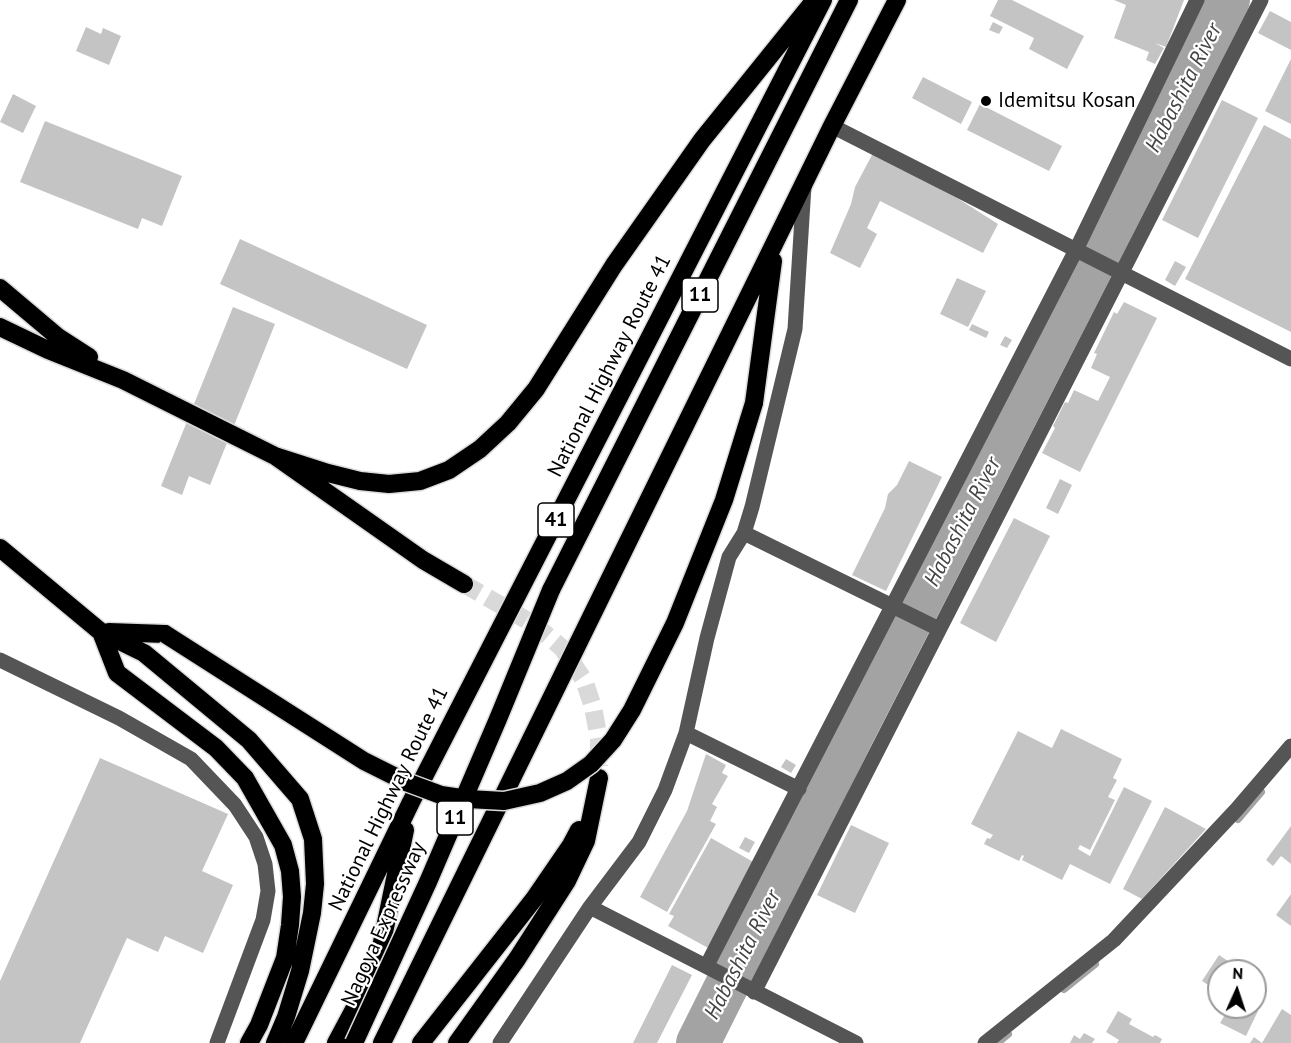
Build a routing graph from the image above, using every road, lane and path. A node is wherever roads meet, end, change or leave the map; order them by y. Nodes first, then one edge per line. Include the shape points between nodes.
1 (815, 0) edge
2 (823, 0) edge
3 (849, 0) edge
4 (897, 0) edge
5 (1197, 0) edge
6 (1261, 0) edge
7 (832, 126) junction
8 (804, 186) junction
9 (775, 245) junction
10 (1076, 250) junction
11 (1121, 272) junction
12 (0, 288) edge
13 (0, 327) edge
14 (1291, 359) edge
15 (123, 380) junction
16 (275, 456) junction
17 (744, 532) junction
18 (0, 548) edge
19 (464, 584) tunnel mouth
20 (891, 606) junction
21 (939, 629) junction
22 (101, 632) junction
23 (0, 660) edge
24 (686, 733) junction
25 (1291, 746) edge
26 (599, 778) tunnel mouth
27 (799, 789) junction
28 (596, 799) junction
29 (411, 802) junction
30 (590, 907) junction
31 (707, 965) junction
32 (754, 992) junction
33 (217, 1043) edge
34 (249, 1043) edge
35 (275, 1043) edge
36 (294, 1043) edge
37 (336, 1043) edge
38 (354, 1043) edge
39 (382, 1043) edge
40 (421, 1043) edge
41 (457, 1043) edge
42 (500, 1043) edge
43 (856, 1043) edge
44 (985, 1043) edge

1 - 16 highway via 702,140 614,265 536,388 508,423 480,449 449,470 420,481 389,484 360,481
2 - 29 highway, National Highway Route 41 / 41
3 - 38 highway, Nagoya Expressway / 11, bridge via 551,590
4 - 7 highway
5 - 10 street
6 - 11 street
7 - 8 highway
7 - 10 street
8 - 9 highway
8 - 17 street via 795,328
9 - 22 highway, bridge via 754,403 724,500 675,623 632,710 613,740 591,764 567,781 540,793 504,801 441,795 364,762 165,634
9 - 39 highway
10 - 11 street
10 - 20 street
11 - 14 street
11 - 21 street
12 - 15 highway via 58,337
13 - 15 highway
15 - 16 highway
16 - 19 highway via 423,560
17 - 20 street
17 - 24 street via 729,557
18 - 22 highway
20 - 21 street
20 - 27 street
21 - 32 street
22 - 34 highway via 117,673 216,748 245,778 283,845 292,897 285,958
22 - 35 highway via 144,653 249,740 300,800 313,839 312,913 300,971
23 - 33 street via 119,718 190,759 235,805 256,837 268,891 263,920
24 - 27 street
24 - 30 street via 665,790 639,842
25 - 44 street via 1114,940
26 - 28 highway
27 - 31 street
28 - 40 highway via 552,873
28 - 41 highway via 586,841 567,881
29 - 36 highway, National Highway Route 41 / 41
29 - 37 highway via 379,957
30 - 31 street
30 - 42 street
31 - 32 street
32 - 43 street

